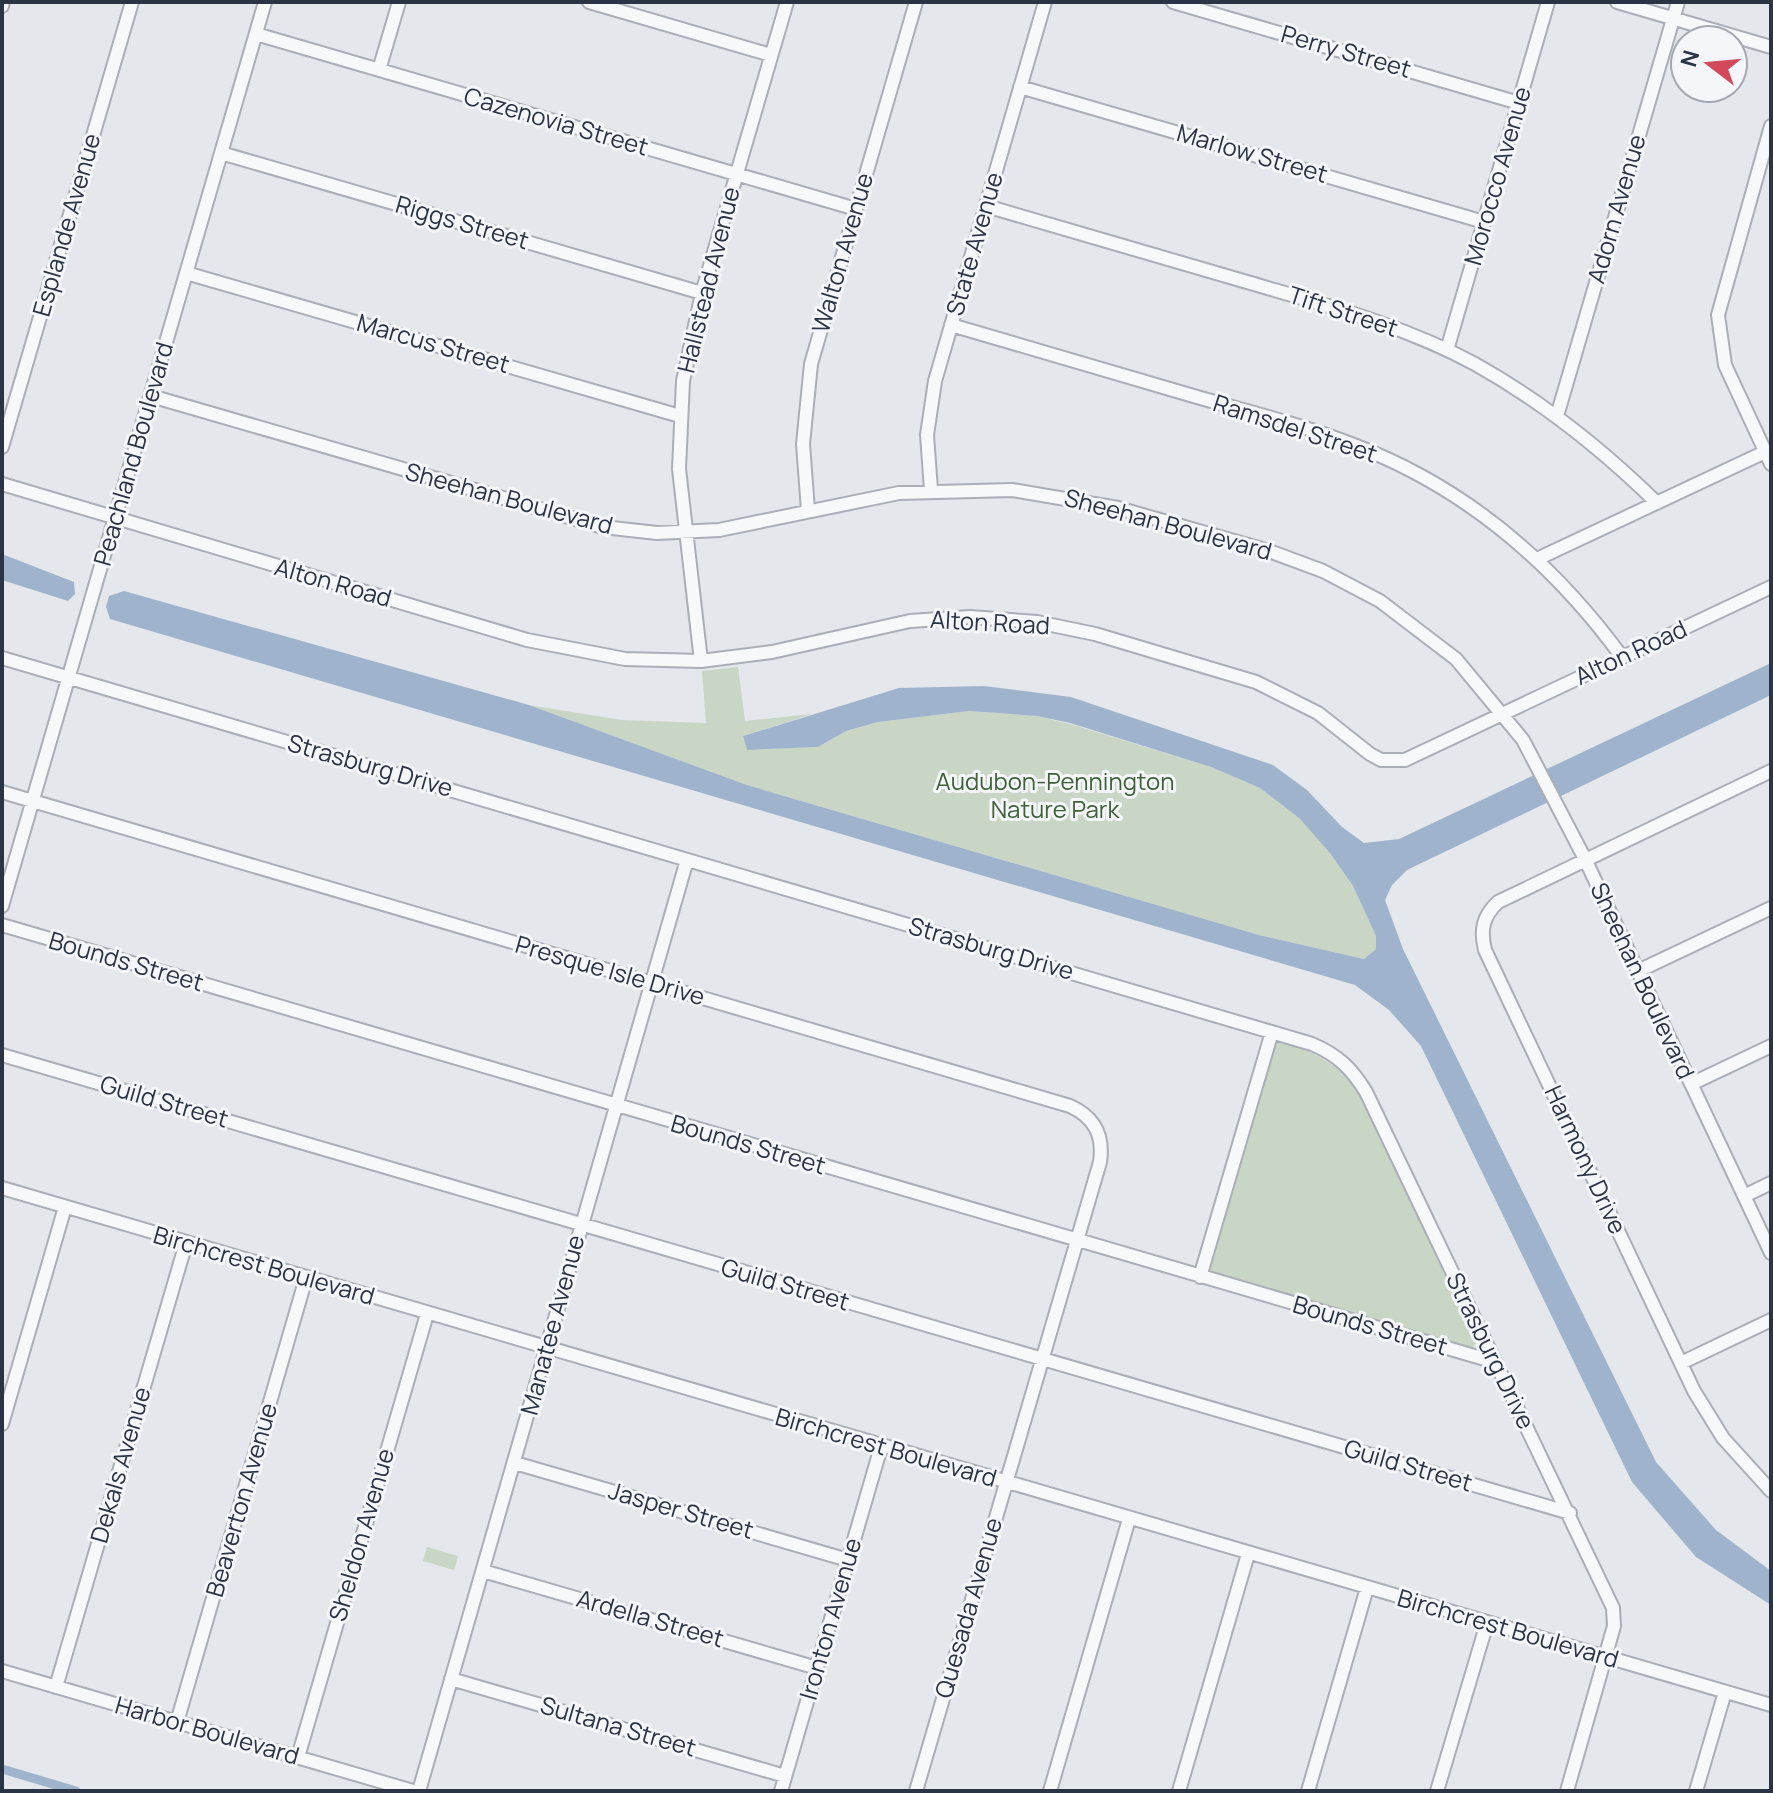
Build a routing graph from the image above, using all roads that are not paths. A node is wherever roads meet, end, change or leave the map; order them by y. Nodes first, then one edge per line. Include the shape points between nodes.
1 (132, 2) edge
2 (265, 2) edge
3 (399, 2) edge
4 (589, 2) edge
5 (787, 2) edge
6 (916, 2) edge
7 (1045, 2) edge
8 (1173, 2) edge
9 (1548, 2) edge
10 (1617, 2) edge
11 (1678, 2) edge
12 (1673, 18) junction
13 (256, 34) junction
14 (1771, 47) edge
15 (771, 55) junction
16 (379, 70) junction
17 (1020, 87) junction
18 (1519, 103) junction
19 (1771, 126) edge
20 (221, 153) junction
21 (736, 174) junction
22 (986, 206) junction
23 (856, 209) junction
24 (1484, 222) junction
25 (186, 273) junction
26 (702, 293) junction
27 (951, 325) junction
28 (1447, 350) junction
29 (151, 396) junction
30 (680, 416) junction
31 (1557, 416) junction
32 (2, 447) edge
33 (1768, 458) edge
34 (2, 484) edge
35 (931, 490) junction
36 (1657, 503) junction
37 (808, 510) junction
38 (115, 519) junction
39 (686, 533) junction
40 (1537, 559) junction
41 (1771, 587) edge
42 (1622, 657) junction
43 (2, 658) edge
44 (701, 661) junction
45 (69, 678) junction
46 (1504, 713) junction
47 (1771, 771) edge
48 (2, 792) edge
49 (33, 801) junction
50 (1585, 859) junction
51 (687, 860) junction
52 (2, 906) edge
53 (1771, 908) edge
54 (2, 925) edge
55 (1638, 971) junction
56 (651, 983) junction
57 (1272, 1032) junction
58 (1771, 1046) edge
59 (2, 1055) edge
60 (1691, 1084) junction
61 (615, 1106) junction
62 (1771, 1183) edge
63 (2, 1188) edge
64 (1744, 1196) junction
65 (65, 1207) junction
66 (580, 1225) junction
67 (1077, 1242) junction
68 (186, 1243) junction
69 (1771, 1253) edge
70 (1200, 1277) junction
71 (306, 1278) junction
72 (427, 1314) junction
73 (1771, 1320) edge
74 (548, 1349) junction
75 (1042, 1361) junction
76 (1495, 1362) junction
77 (1681, 1363) junction
78 (2, 1424) edge
79 (881, 1447) junction
80 (515, 1463) junction
81 (1006, 1484) junction
82 (1771, 1491) edge
83 (1570, 1513) junction
84 (1129, 1519) junction
85 (1248, 1554) junction
86 (848, 1560) junction
87 (483, 1571) junction
88 (1367, 1588) junction
89 (1487, 1623) junction
90 (1606, 1657) junction
91 (817, 1668) junction
92 (2, 1671) edge
93 (451, 1679) junction
94 (56, 1687) junction
95 (1725, 1692) junction
96 (1771, 1705) edge
97 (177, 1722) junction
98 (298, 1757) junction
99 (785, 1776) junction
100 (416, 1791) edge
101 (781, 1791) edge
102 (916, 1791) edge
103 (1050, 1791) edge
104 (1179, 1791) edge
105 (1308, 1791) edge
106 (1437, 1791) edge
107 (1567, 1791) edge
108 (1696, 1791) edge

1 - 32 street, Esplande Avenue
2 - 13 street, Peachland Boulevard
3 - 16 street
4 - 15 street
5 - 15 street, Hallstead Avenue
6 - 23 street, Walton Avenue
7 - 17 street, State Avenue
8 - 18 street, Perry Street
9 - 18 street, Morocco Avenue
10 - 12 street
11 - 12 street, Adorn Avenue
12 - 14 street
12 - 31 street, Adorn Avenue
13 - 16 street, Cazenovia Street
13 - 20 street, Peachland Boulevard
15 - 21 street, Hallstead Avenue
16 - 21 street, Cazenovia Street
17 - 22 street, State Avenue
17 - 24 street, Marlow Street
18 - 24 street, Morocco Avenue
19 - 33 street via 1718,315 1725,365
20 - 25 street, Peachland Boulevard
20 - 26 street, Riggs Street
21 - 23 street, Cazenovia Street
21 - 26 street, Hallstead Avenue
22 - 27 street, State Avenue
22 - 28 street, Tift Street via 1355,314
23 - 37 street, Walton Avenue via 808,384 803,444
24 - 28 street, Morocco Avenue
25 - 29 street, Peachland Boulevard
25 - 30 street, Marcus Street
26 - 30 street, Hallstead Avenue
27 - 35 street, State Avenue via 929,413
27 - 40 street, Ramsdel Street via 1356,446 1456,497
28 - 31 street, Tift Street
29 - 38 street, Peachland Boulevard
29 - 39 street, Sheehan Boulevard via 577,521 630,531
30 - 39 street, Hallstead Avenue
31 - 36 street, Tift Street
33 - 36 street
34 - 38 street, Alton Road
35 - 37 street, Sheehan Boulevard
35 - 46 street, Sheehan Boulevard via 1012,490 1087,501 1294,559 1407,618 1456,659
36 - 40 street
37 - 39 street, Sheehan Boulevard via 746,526
38 - 44 street, Alton Road via 554,647 625,659
38 - 45 street, Peachland Boulevard
39 - 44 street, Hallstead Avenue
40 - 42 street, Ramsdel Street via 1585,608
41 - 42 street, Alton Road
42 - 46 street, Alton Road
43 - 45 street, Strasburg Drive
44 - 46 street, Alton Road via 772,652 910,621 1003,619 1095,634 1256,682 1318,713 1381,760 1405,760
45 - 49 street, Peachland Boulevard
45 - 51 street, Strasburg Drive
46 - 50 street, Sheehan Boulevard via 1540,769
47 - 50 street
48 - 49 street, Presque Isle Drive
49 - 52 street, Peachland Boulevard
49 - 56 street, Presque Isle Drive
50 - 55 street, Sheehan Boulevard
50 - 77 street, Harmony Drive via 1498,902 1489,910 1482,935
51 - 56 street, Manatee Avenue
51 - 57 street, Strasburg Drive
53 - 55 street
54 - 61 street, Bounds Street
55 - 60 street, Sheehan Boulevard
56 - 61 street, Manatee Avenue
56 - 67 street, Presque Isle Drive via 1080,1111 1097,1128 1102,1151
57 - 70 street
57 - 76 street, Strasburg Drive via 1327,1050 1353,1071
58 - 60 street
59 - 66 street, Guild Street
60 - 64 street, Sheehan Boulevard
61 - 66 street, Manatee Avenue
61 - 67 street, Bounds Street
62 - 64 street
63 - 65 street, Birchcrest Boulevard
64 - 69 street, Sheehan Boulevard
65 - 68 street, Birchcrest Boulevard
65 - 78 street
66 - 74 street, Manatee Avenue
66 - 75 street, Guild Street
67 - 70 street, Bounds Street
67 - 75 street, Quesada Avenue
68 - 71 street, Birchcrest Boulevard
68 - 94 street, Dekals Avenue
70 - 76 street, Bounds Street
71 - 72 street, Birchcrest Boulevard
71 - 97 street, Beaverton Avenue
72 - 74 street, Birchcrest Boulevard
72 - 98 street, Sheldon Avenue
73 - 77 street
74 - 79 street, Birchcrest Boulevard
74 - 80 street, Manatee Avenue
75 - 81 street, Quesada Avenue
75 - 83 street, Guild Street
76 - 83 street, Strasburg Drive
77 - 82 street, Harmony Drive via 1723,1438
79 - 81 street, Birchcrest Boulevard
79 - 86 street, Ironton Avenue
80 - 86 street, Jasper Street
80 - 87 street, Manatee Avenue
81 - 84 street, Birchcrest Boulevard
81 - 102 street, Quesada Avenue
83 - 90 street, Strasburg Drive via 1613,1608
84 - 85 street, Birchcrest Boulevard
84 - 103 street
85 - 88 street, Birchcrest Boulevard
85 - 104 street
86 - 91 street, Ironton Avenue
87 - 91 street, Ardella Street
87 - 93 street, Manatee Avenue
88 - 89 street, Birchcrest Boulevard
88 - 105 street
89 - 90 street, Birchcrest Boulevard
89 - 106 street
90 - 95 street, Birchcrest Boulevard
90 - 107 street, Strasburg Drive
91 - 99 street, Ironton Avenue
92 - 94 street, Harbor Boulevard
93 - 99 street, Sultana Street
93 - 100 street, Manatee Avenue
94 - 97 street, Harbor Boulevard
95 - 96 street, Birchcrest Boulevard
95 - 108 street
97 - 98 street, Harbor Boulevard
98 - 100 street, Harbor Boulevard
99 - 101 street, Ironton Avenue

